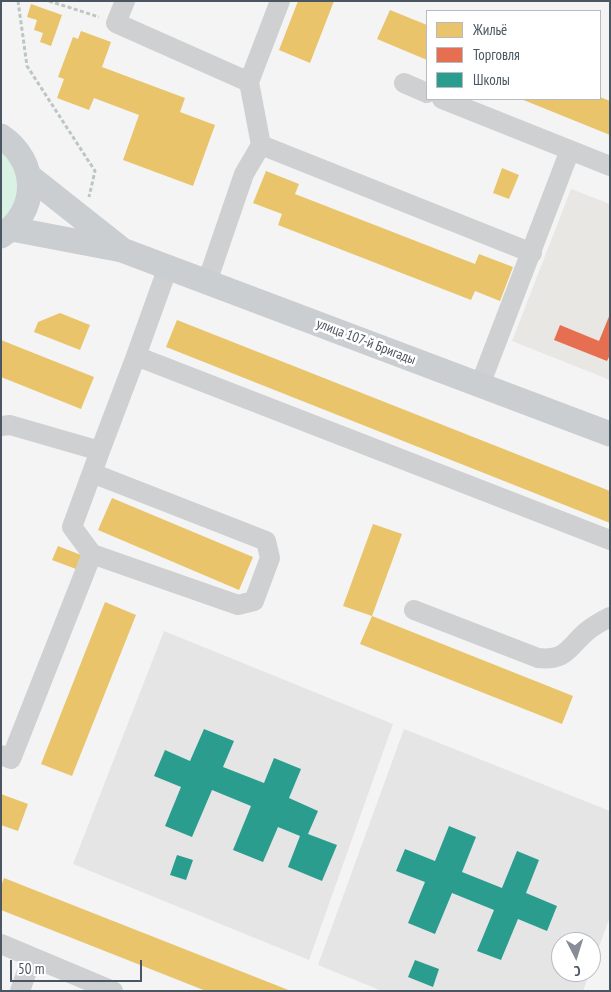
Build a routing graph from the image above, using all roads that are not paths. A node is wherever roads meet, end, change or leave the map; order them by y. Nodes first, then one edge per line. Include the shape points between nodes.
1 (125, 1) edge
2 (280, 1) edge
3 (249, 82) junction
4 (404, 84) dead end
5 (426, 93) edge
6 (445, 100) edge
7 (1, 116) edge
8 (6, 140) edge
9 (260, 144) junction
10 (570, 150) junction
11 (610, 166) edge
12 (29, 176) junction
13 (6, 233) edge
14 (122, 250) junction
15 (532, 253) junction
16 (168, 267) junction
17 (207, 282) junction
18 (136, 356) junction
19 (480, 385) junction
20 (1, 426) edge
21 (610, 434) edge
22 (100, 451) junction
23 (92, 473) junction
24 (610, 540) edge
25 (92, 554) junction
26 (414, 610) dead end
27 (610, 617) edge
28 (1, 755) edge
29 (1, 944) edge
30 (32, 957) junction
31 (20, 991) edge
32 (113, 991) edge

1 - 3 lane via 116,23
2 - 3 lane
3 - 9 lane
4 - 5 lane
6 - 10 lane
7 - 8 main road
8 - 12 main road via 23,158
9 - 15 lane
9 - 17 lane via 244,174
10 - 11 lane
10 - 15 lane
12 - 13 main road via 30,195 24,213
12 - 14 main road
13 - 14 main road
14 - 16 main road, улица 107-й Бригады
15 - 19 lane
16 - 17 main road, улица 107-й Бригады
16 - 18 lane
17 - 19 main road, улица 107-й Бригады
18 - 22 lane
18 - 24 lane
19 - 21 main road, улица 107-й Бригады
20 - 22 lane
22 - 23 lane
23 - 25 lane via 72,528
23 - 25 lane via 266,540 270,558 254,601 238,605
25 - 28 lane via 11,759
26 - 27 lane via 538,658 552,660 563,655 587,631
29 - 30 lane
30 - 31 lane
30 - 32 lane

